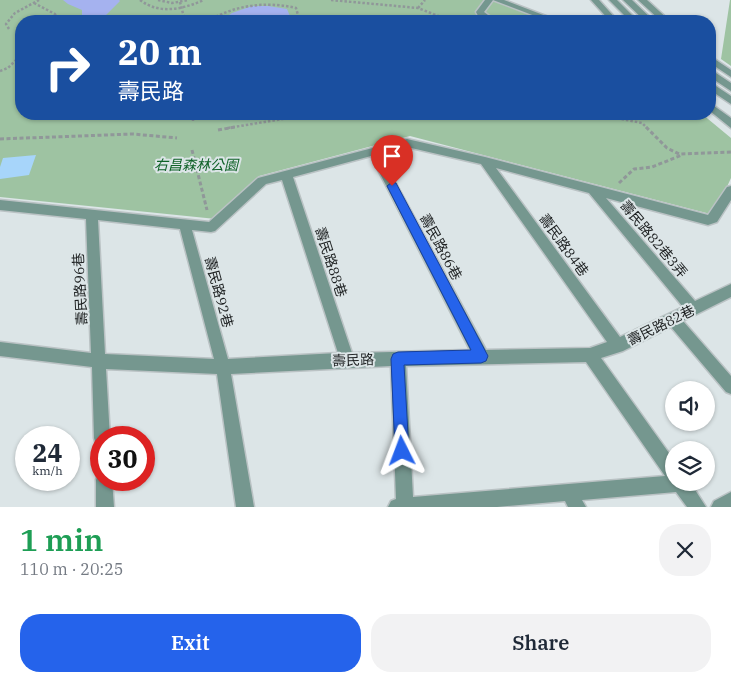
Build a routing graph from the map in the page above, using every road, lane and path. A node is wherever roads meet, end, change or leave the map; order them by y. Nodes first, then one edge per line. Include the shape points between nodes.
1 (39, 0) edge
2 (140, 0) edge
3 (158, 0) edge
4 (189, 0) edge
5 (204, 0) edge
6 (331, 0) edge
7 (425, 0) edge
8 (489, 0) edge
9 (497, 0) edge
10 (595, 0) edge
11 (613, 0) edge
12 (627, 0) edge
13 (642, 0) edge
14 (180, 2) junction
15 (34, 3) junction
16 (183, 8) junction
17 (418, 8) junction
18 (55, 15) edge
19 (184, 15) edge
20 (219, 15) edge
21 (298, 15) edge
22 (436, 15) edge
23 (482, 15) edge
24 (538, 15) edge
25 (609, 15) edge
26 (628, 15) edge
27 (643, 15) edge
28 (659, 15) edge
29 (9, 29) dead end
30 (15, 62) edge
31 (716, 63) edge
32 (0, 71) edge
33 (731, 74) edge
34 (716, 77) edge
35 (731, 88) edge
36 (716, 90) edge
37 (731, 101) edge
38 (716, 111) edge
39 (277, 120) edge
40 (626, 120) edge
41 (731, 124) edge
42 (218, 130) dead end
43 (177, 138) dead end
44 (0, 140) edge
45 (192, 150) dead end
46 (374, 152) junction
47 (731, 152) edge
48 (686, 153) junction
49 (485, 161) junction
50 (286, 174) junction
51 (731, 190) edge
52 (598, 191) junction
53 (0, 205) edge
54 (92, 215) junction
55 (185, 226) junction
56 (211, 228) junction
57 (731, 290) edge
58 (693, 309) junction
59 (673, 319) junction
60 (618, 346) junction
61 (0, 349) edge
62 (590, 355) junction
63 (481, 356) junction
64 (398, 359) junction
65 (347, 360) junction
66 (100, 361) junction
67 (223, 367) junction
68 (731, 387) edge
69 (102, 426) edge
70 (665, 461) edge
71 (665, 485) edge
72 (104, 491) edge
73 (686, 491) edge
74 (574, 500) edge
75 (731, 500) edge
76 (105, 507) edge
77 (245, 507) edge
78 (397, 507) edge
79 (405, 507) edge
80 (697, 507) edge
81 (720, 507) edge

1 - 15 path
2 - 16 path via 154,8
3 - 14 path
4 - 14 path
5 - 16 path
6 - 17 path
7 - 17 path
8 - 23 street via 480,12
9 - 24 street
10 - 25 street
11 - 26 street
12 - 27 street
13 - 28 street
14 - 16 path
15 - 18 path
15 - 29 path via 10,17 6,24
16 - 19 path
17 - 22 path
20 - 21 path via 231,8 260,4 288,5 296,8
30 - 32 path
31 - 33 street
34 - 35 street
36 - 37 street
38 - 41 street
39 - 42 path
40 - 48 path via 642,123 667,148 679,154
43 - 44 path via 133,134
45 - 56 path
46 - 49 street via 407,143
46 - 50 street
46 - 63 street, 壽民路86巷
47 - 48 path
48 - 52 path via 652,167 634,169 620,182
49 - 52 street
49 - 60 street, 壽民路84巷
50 - 56 street via 262,181
50 - 65 street, 壽民路88巷
51 - 52 street via 713,219 708,220
52 - 58 street, 壽民路82巷3弄
53 - 54 street
54 - 55 street
54 - 66 street, 壽民路96巷
55 - 56 street
55 - 67 street, 壽民路92巷
57 - 58 street, 壽民路82巷
58 - 59 street, 壽民路82巷
59 - 60 street, 壽民路82巷
59 - 68 street
60 - 62 street, 壽民路82巷
61 - 66 street, 壽民路
62 - 63 street, 壽民路
62 - 70 street
63 - 64 street, 壽民路
64 - 65 street, 壽民路
64 - 79 street
65 - 67 street, 壽民路
66 - 67 street, 壽民路
66 - 69 street, 壽民路96巷
67 - 77 street, 壽民路92巷
71 - 74 street
72 - 76 street
73 - 80 street
74 - 79 street
75 - 81 street
78 - 79 street

